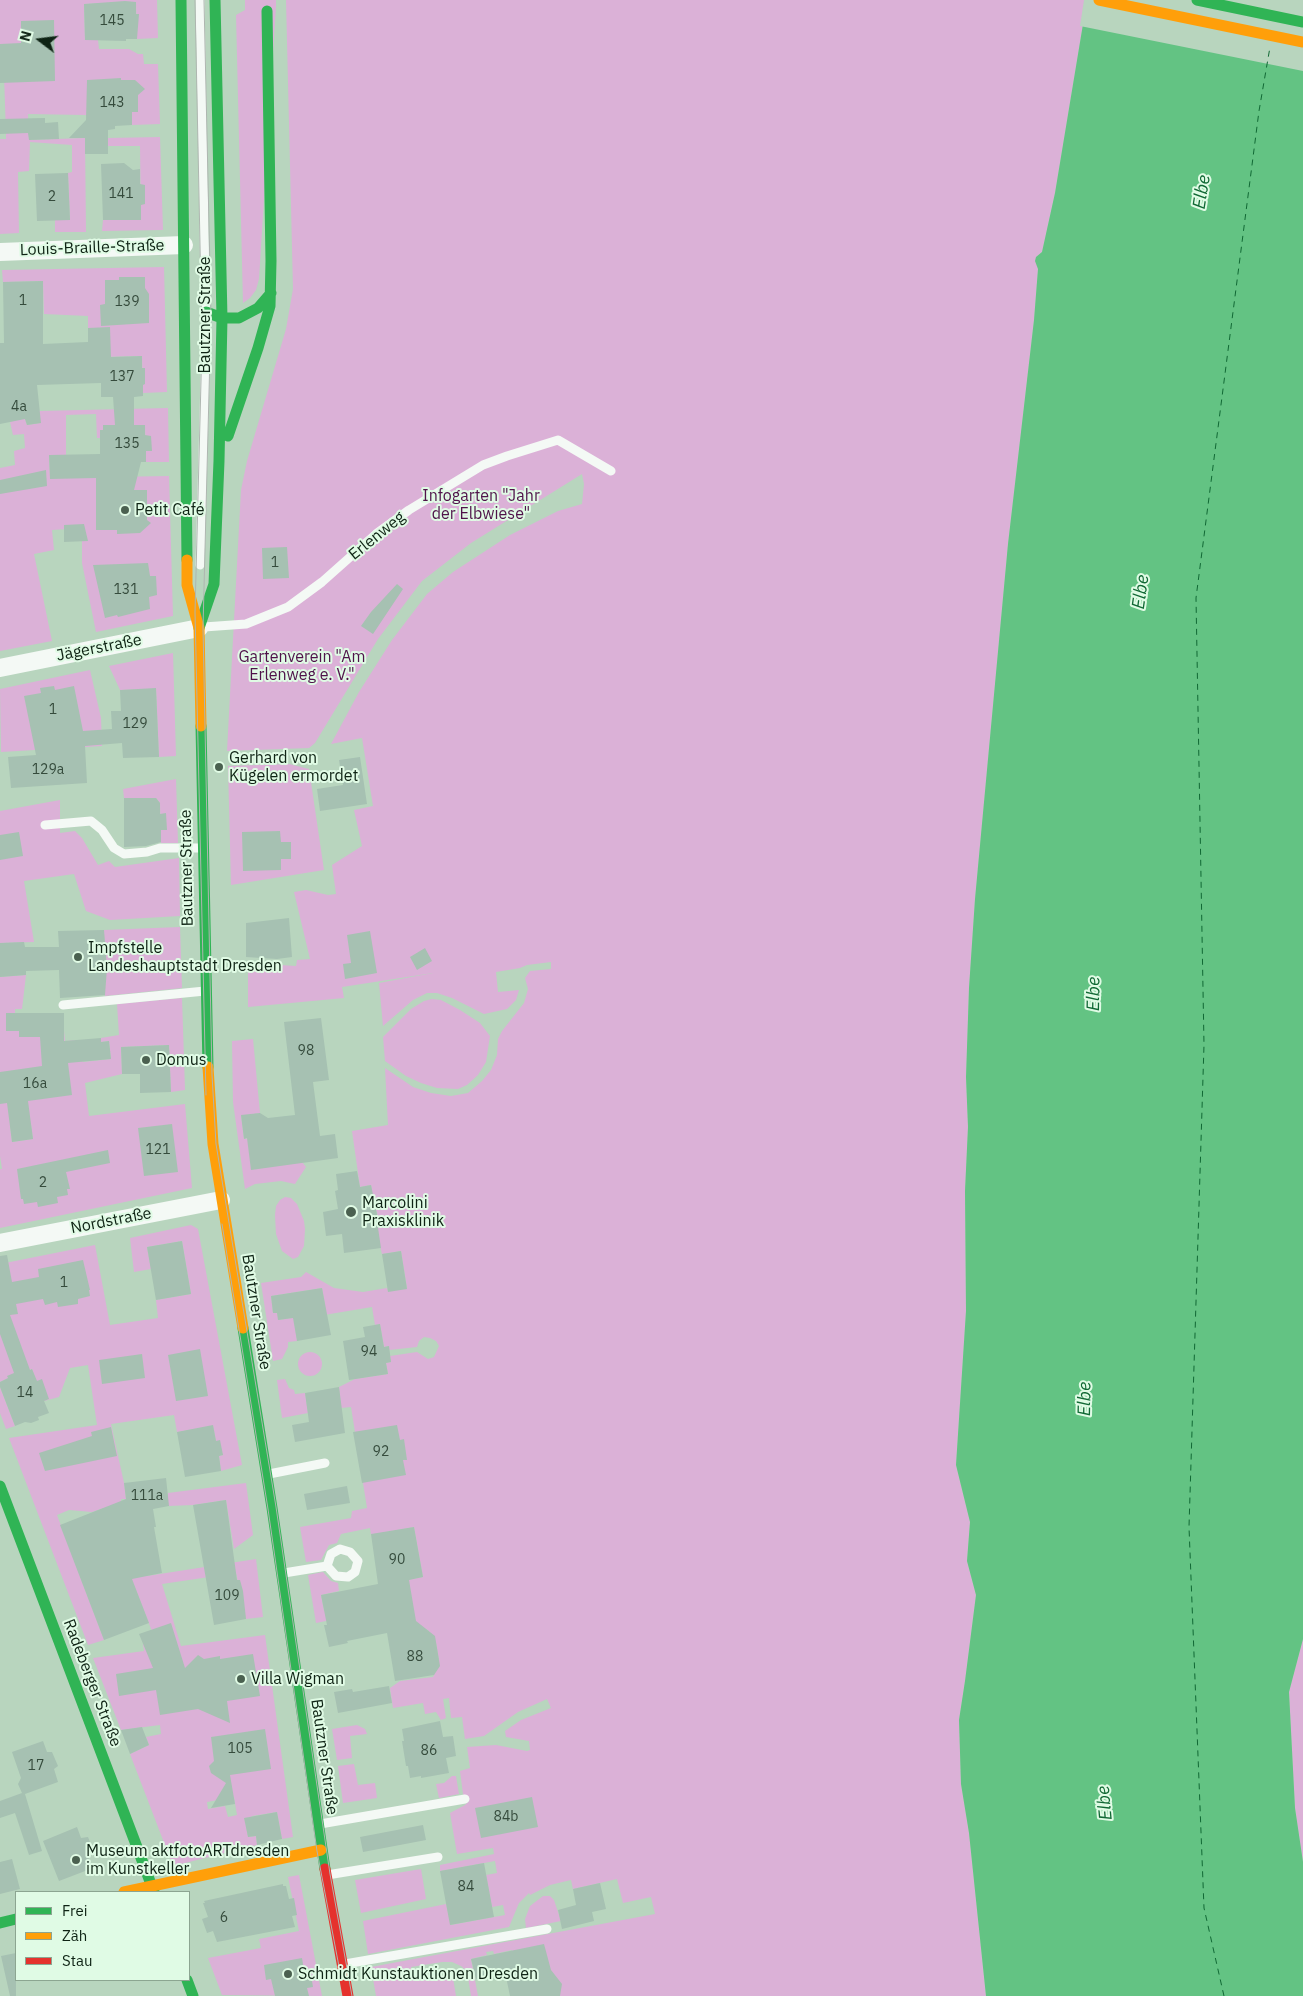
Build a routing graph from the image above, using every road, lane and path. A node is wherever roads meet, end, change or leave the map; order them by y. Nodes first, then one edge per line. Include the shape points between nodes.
1 (181, 0) edge
2 (200, 0) edge
3 (215, 0) edge
4 (1099, 0) edge
5 (1197, 0) edge
6 (267, 11) dead end
7 (1303, 22) edge
8 (1303, 42) edge
9 (184, 245) junction
10 (0, 252) edge
11 (185, 288) junction
12 (270, 293) junction
13 (206, 312) junction
14 (222, 318) junction
15 (219, 462) junction
16 (612, 471) dead end
17 (200, 575) dead end
18 (199, 593) dead end
19 (199, 628) junction
20 (0, 668) edge
21 (45, 824) dead end
22 (203, 848) junction
23 (206, 990) junction
24 (63, 1005) dead end
25 (221, 1200) junction
26 (0, 1243) edge
27 (325, 1463) dead end
28 (267, 1474) junction
29 (0, 1486) edge
30 (327, 1566) dead end
31 (281, 1573) junction
32 (465, 1799) dead end
33 (318, 1824) junction
34 (321, 1850) junction
35 (438, 1857) dead end
36 (326, 1875) junction
37 (153, 1889) edge
38 (134, 1891) edge
39 (15, 1919) edge
40 (0, 1923) edge
41 (547, 1929) dead end
42 (342, 1964) junction
43 (187, 1981) edge
44 (193, 1996) edge
45 (348, 1996) edge

1 - 9 main road, Bautzner Straße
2 - 13 lane
3 - 14 main road, Bautzner Straße
4 - 8 main road
5 - 7 main road
6 - 12 main road
9 - 10 street, Louis-Braille-Straße
9 - 11 main road, Bautzner Straße
11 - 13 main road
11 - 19 main road, Bautzner Straße via 187,585
12 - 14 main road via 258,308 248,314 239,318
12 - 15 main road via 259,345
13 - 14 main road
13 - 17 lane
14 - 15 main road, Bautzner Straße
15 - 19 main road, Bautzner Straße via 214,584
16 - 19 lane, Erlenweg via 558,440 483,465 376,534 288,607 246,624
18 - 19 lane
19 - 20 street, Jägerstraße
19 - 22 main road, Bautzner Straße
21 - 22 lane via 91,821 102,830 114,848 124,854 160,848
22 - 23 main road, Bautzner Straße
23 - 24 lane
23 - 25 main road, Bautzner Straße via 208,1076
25 - 26 street, Nordstraße
25 - 28 main road, Bautzner Straße
27 - 28 lane
28 - 31 main road, Bautzner Straße
29 - 37 main road, Radeberger Straße
30 - 31 lane
31 - 33 main road, Bautzner Straße
32 - 33 lane
33 - 34 main road, Bautzner Straße
34 - 36 main road, Bautzner Straße
34 - 37 main road
35 - 36 lane
36 - 42 main road, Bautzner Straße
37 - 38 main road
39 - 40 main road
41 - 42 lane
42 - 45 main road, Bautzner Straße
43 - 44 main road

